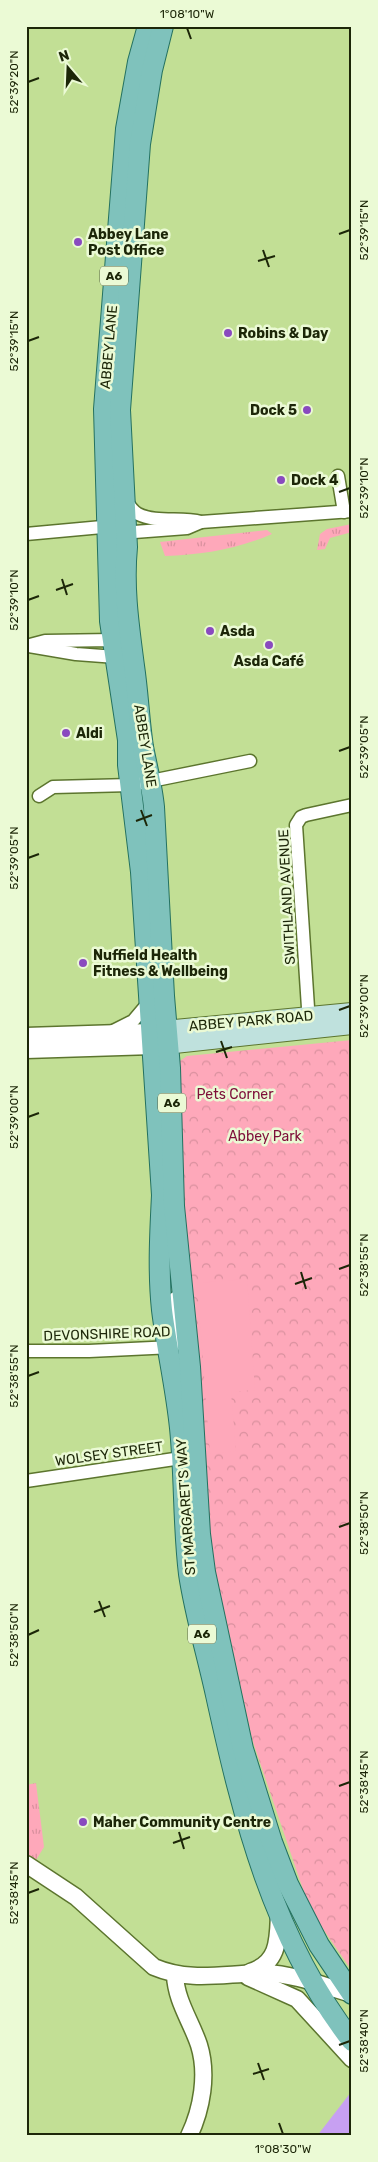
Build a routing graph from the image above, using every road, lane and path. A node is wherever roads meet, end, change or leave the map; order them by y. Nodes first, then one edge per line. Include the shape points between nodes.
1 (148, 26) edge
2 (163, 26) edge
3 (338, 476) dead end
4 (348, 511) edge
5 (201, 522) junction
6 (123, 526) junction
7 (26, 534) edge
8 (128, 626) junction
9 (27, 646) edge
10 (116, 648) junction
11 (135, 668) junction
12 (250, 761) dead end
13 (151, 782) junction
14 (131, 785) junction
15 (39, 796) dead end
16 (352, 805) edge
17 (149, 1002) junction
18 (352, 1012) edge
19 (309, 1022) junction
20 (352, 1025) edge
21 (109, 1034) junction
22 (26, 1036) edge
23 (160, 1038) junction
24 (26, 1050) edge
25 (180, 1259) junction
26 (168, 1347) junction
27 (188, 1348) junction
28 (26, 1351) edge
29 (189, 1457) junction
30 (26, 1481) edge
31 (26, 1864) edge
32 (279, 1913) junction
33 (175, 1975) junction
34 (243, 1975) junction
35 (312, 1982) junction
36 (352, 1994) edge
37 (349, 2048) edge
38 (189, 2136) edge

1 - 6 main road, ABBEY LANE / A6 via 126,129 104,409
2 - 6 main road, ABBEY LANE / A6 via 140,144 120,410 125,499
3 - 4 street
4 - 5 street
5 - 6 street via 187,528
5 - 6 street via 187,518 156,518
6 - 7 street
6 - 8 main road, ABBEY LANE / A6
6 - 10 main road, ABBEY LANE / A6 via 112,550 110,581 110,622
8 - 10 street
8 - 11 main road, ABBEY LANE / A6
9 - 10 street via 69,653
10 - 11 street
10 - 14 main road, ABBEY LANE / A6
11 - 13 main road, ABBEY LANE / A6 via 142,738
12 - 13 street
13 - 14 street
13 - 23 main road, ABBEY LANE / A6
14 - 15 street via 53,787
14 - 17 main road, ABBEY LANE / A6 via 141,872
16 - 19 street, SWITHLAND AVENUE via 306,815 296,825
17 - 21 street via 133,1021
17 - 23 main road, ABBEY LANE / A6
18 - 19 main road, ABBEY PARK ROAD
19 - 20 main road, ABBEY PARK ROAD
19 - 23 main road, ABBEY PARK ROAD
21 - 22 street
21 - 23 street
23 - 24 street
23 - 25 main road, ST MARGARET'S WAY / A6
23 - 26 main road, ST MARGARET'S WAY / A6 via 162,1195 159,1239
25 - 26 street via 175,1290 175,1341
25 - 27 main road, ST MARGARET'S WAY / A6
26 - 27 street, DEVONSHIRE ROAD
26 - 28 street, DEVONSHIRE ROAD
26 - 29 main road, ST MARGARET'S WAY / A6
27 - 29 main road, ST MARGARET'S WAY / A6
29 - 30 street, WOLSEY STREET
29 - 32 main road, ST MARGARET'S WAY / A6 via 185,1534 195,1606 238,1792 254,1848
29 - 36 main road, ST MARGARET'S WAY / A6 via 205,1572 243,1749 288,1884 319,1945
31 - 33 street via 76,1898 154,1967
32 - 34 street via 273,1956 260,1969
32 - 35 main road, ST MARGARET'S WAY / A6
33 - 34 street
33 - 38 street via 175,1988 199,2044 202,2059 200,2106
34 - 35 street via 266,1973
34 - 37 street via 296,1999
35 - 36 street
35 - 37 main road, ST MARGARET'S WAY / A6

